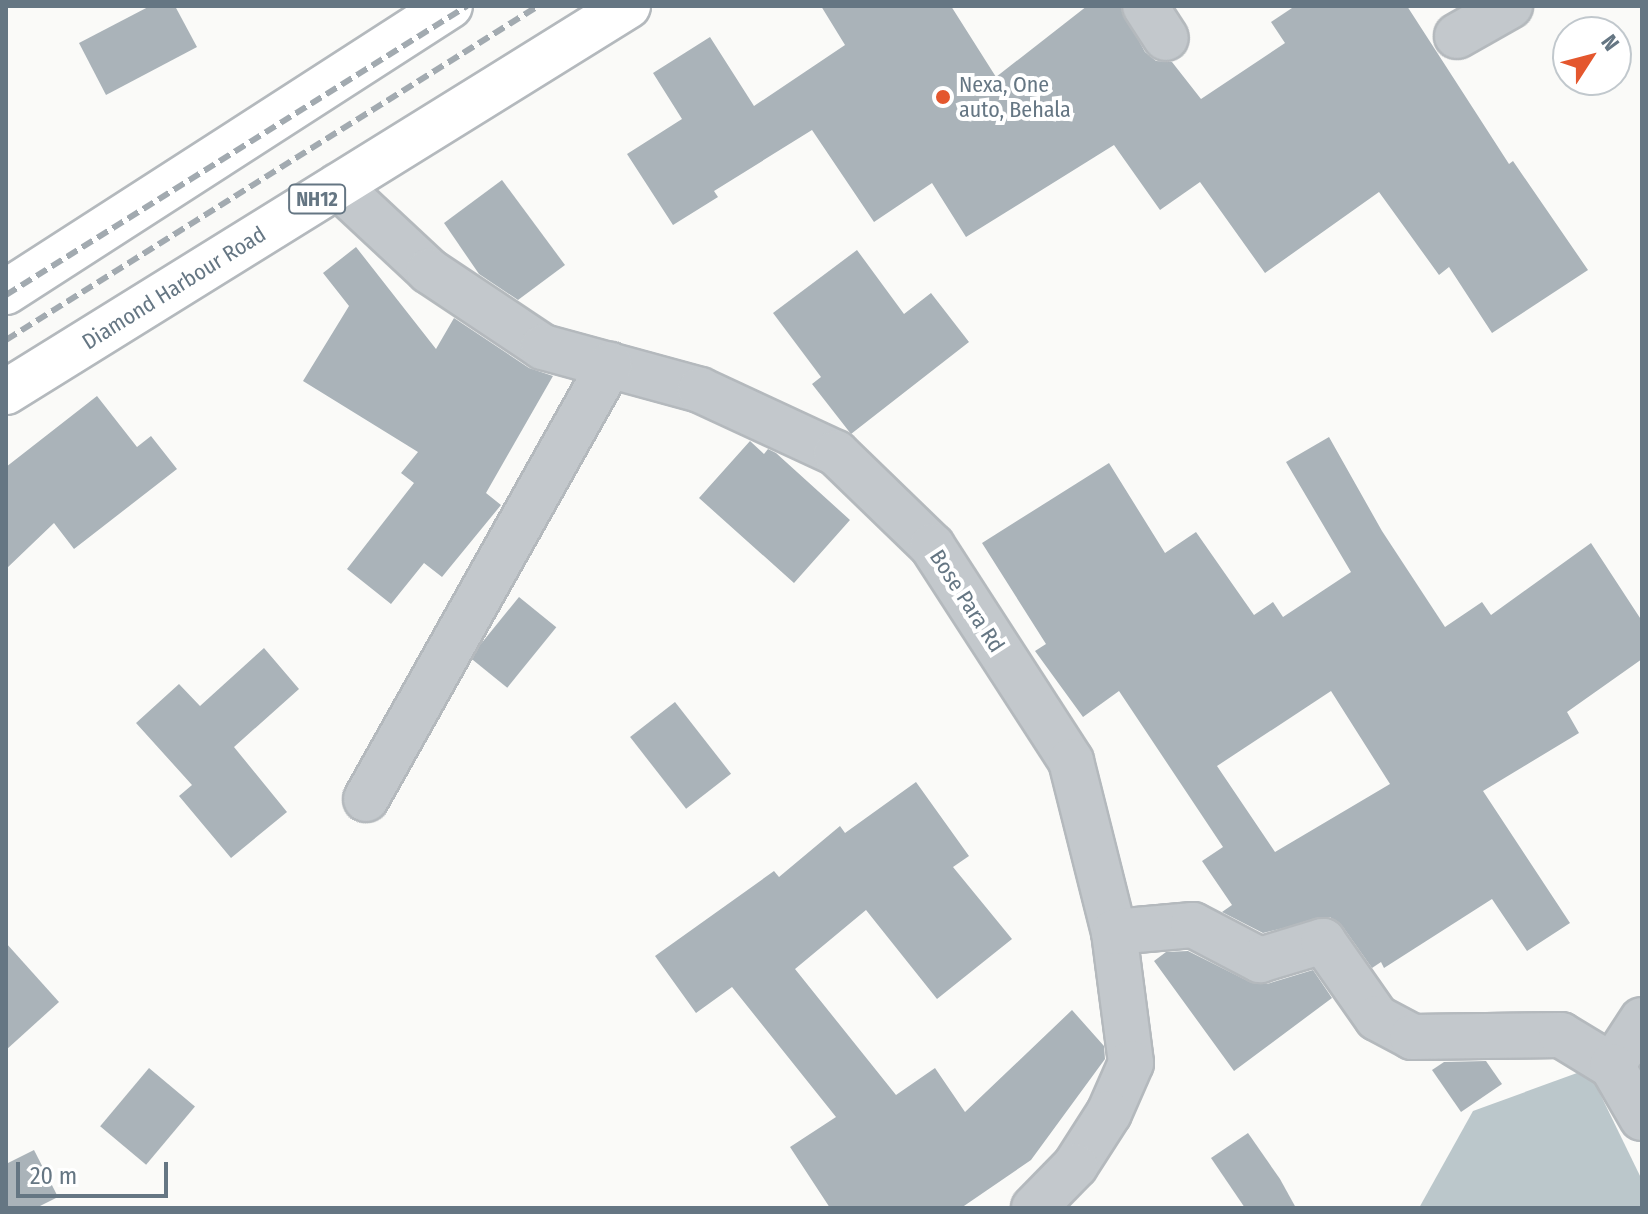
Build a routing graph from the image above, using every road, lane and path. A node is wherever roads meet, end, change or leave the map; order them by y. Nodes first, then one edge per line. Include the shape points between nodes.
1 (450, 6) edge
2 (628, 6) edge
3 (1510, 6) edge
4 (1457, 36) dead end
5 (338, 186) junction
6 (6, 292) edge
7 (610, 365) junction
8 (6, 392) edge
9 (366, 799) dead end
10 (1114, 932) junction
11 (1642, 1020) edge
12 (1612, 1066) junction
13 (1642, 1118) edge
14 (1034, 1208) edge

1 - 6 highway
2 - 5 highway, Diamond Harbour Road / NH12
3 - 4 street
5 - 7 street, Bose Para Rd via 429,271 505,322 543,347
5 - 8 highway, Diamond Harbour Road / NH12
7 - 9 street
7 - 10 street, Bose Para Rd via 700,390 836,453 932,546 1071,761
10 - 12 street via 1193,925 1260,960 1323,941 1377,1018 1412,1037 1561,1035
10 - 14 street, Bose Para Rd via 1131,1063 1109,1113 1075,1166
11 - 12 street
12 - 13 street

